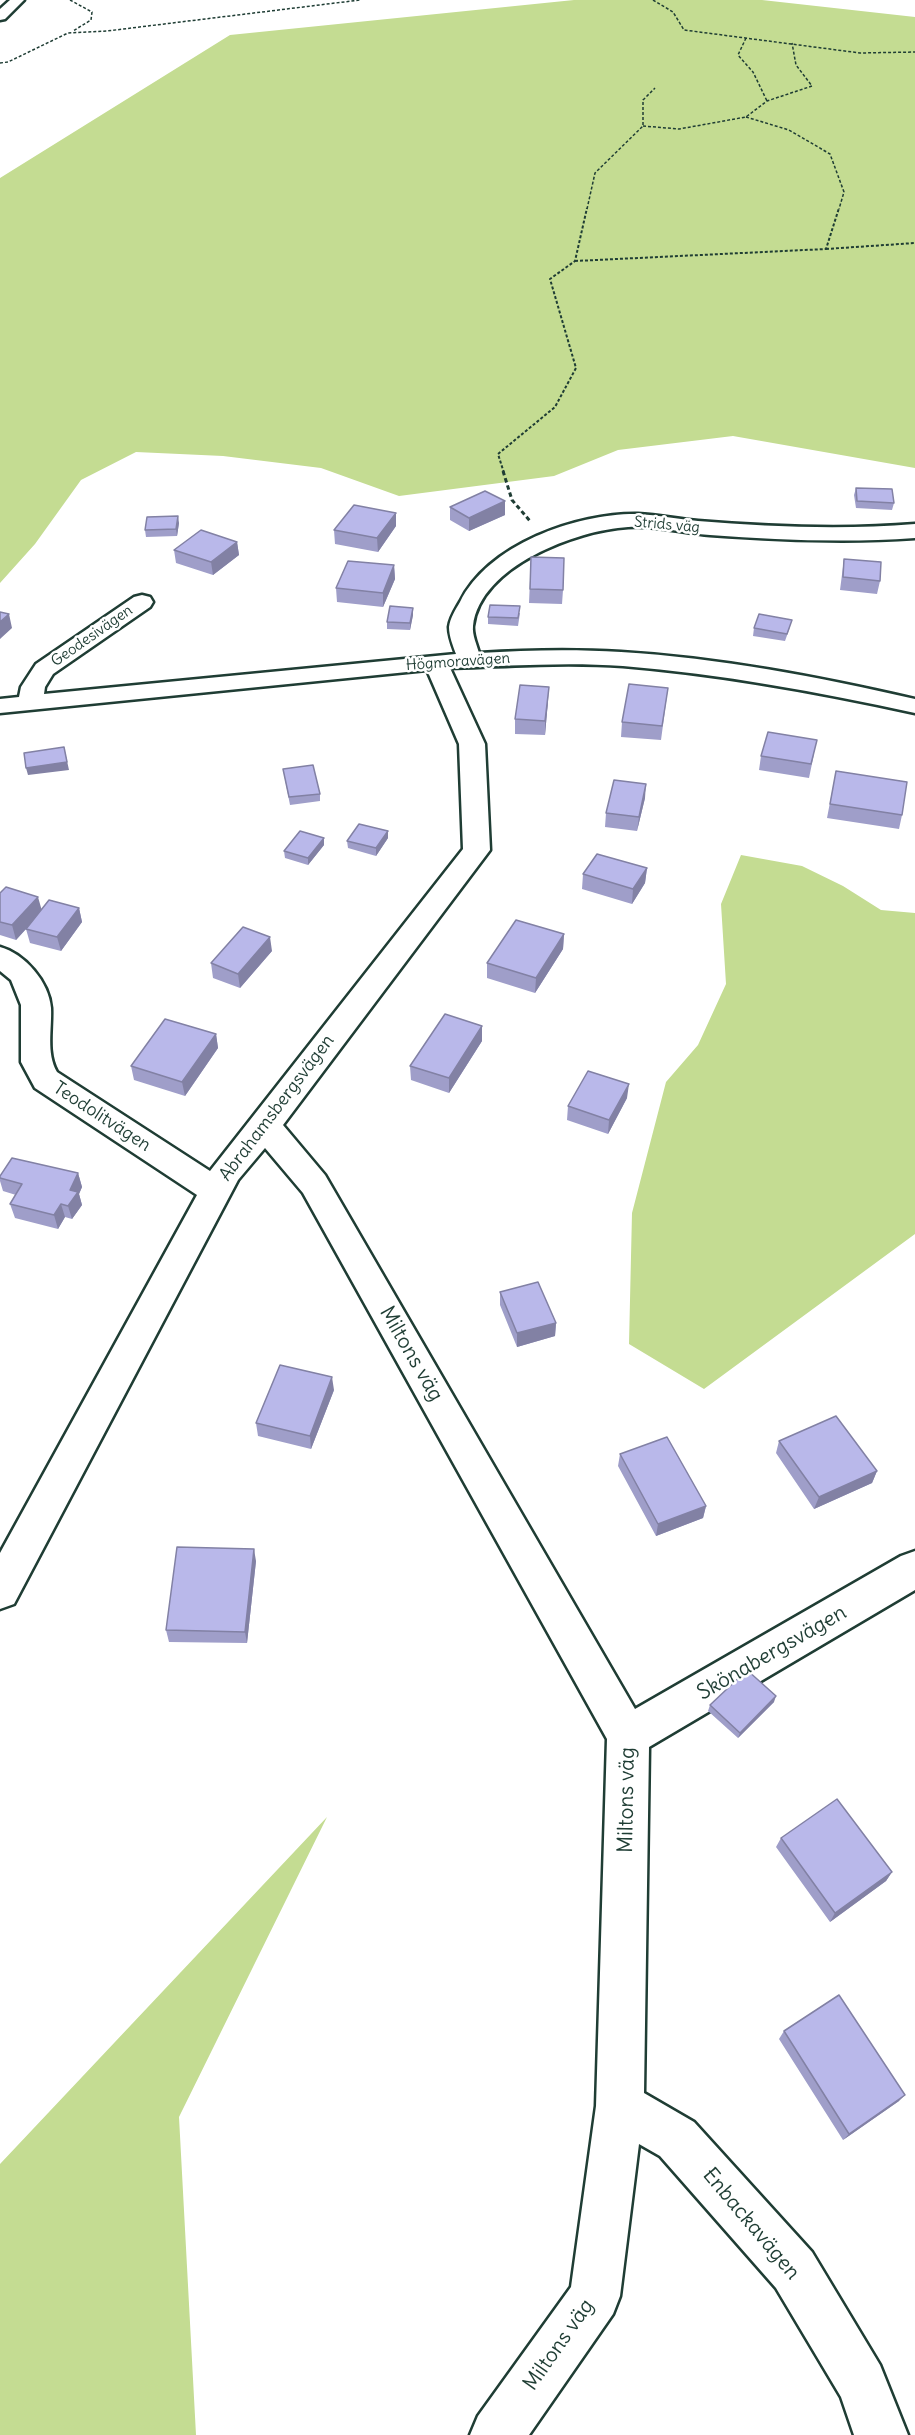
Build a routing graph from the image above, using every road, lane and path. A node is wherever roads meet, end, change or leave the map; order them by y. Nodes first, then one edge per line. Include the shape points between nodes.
1 (18, 0) edge
2 (70, 0) edge
3 (360, 0) edge
4 (653, 0) edge
5 (0, 16) edge
6 (68, 33) junction
7 (746, 38) junction
8 (792, 43) junction
9 (915, 52) edge
10 (0, 63) edge
11 (655, 88) dead end
12 (767, 101) junction
13 (746, 117) junction
14 (643, 126) junction
15 (915, 243) edge
16 (826, 249) junction
17 (575, 261) junction
18 (915, 531) edge
19 (548, 540) junction
20 (142, 602) dead end
21 (470, 660) junction
22 (435, 662) junction
23 (30, 703) junction
24 (0, 706) edge
25 (915, 706) edge
26 (0, 957) edge
27 (265, 1126) junction
28 (216, 1191) junction
29 (915, 1569) edge
30 (0, 1591) edge
31 (628, 1736) junction
32 (620, 2106) junction
33 (496, 2435) edge
34 (882, 2435) edge

1 - 5 street
2 - 6 path via 92,12 84,26
3 - 6 path
4 - 7 path via 674,12 684,30
6 - 10 path
7 - 8 path
7 - 12 path via 738,55 753,72
8 - 9 path via 860,53
8 - 12 path via 796,65 812,86
11 - 14 path via 643,100
12 - 13 path
13 - 14 path via 679,129
13 - 16 path via 789,130 830,154 844,192
14 - 17 path via 595,173
15 - 16 path
16 - 17 path
17 - 19 path via 550,279 576,368 555,407 498,454 512,500
18 - 19 street, Strids väg via 808,535 630,520 588,527
19 - 21 street, Strids väg via 506,561 470,600 461,628
20 - 23 street, Geodesivägen via 44,669 33,687
21 - 22 street, Högmoravägen
21 - 25 street, Högmoravägen via 622,659 741,673
22 - 23 street, Högmoravägen
22 - 27 street, Abrahamsbergsvägen via 472,744 477,850
23 - 24 street, Högmoravägen
26 - 28 street, Teodolitvägen via 23,974 36,1005 36,1062 46,1080
27 - 28 street, Abrahamsbergsvägen via 226,1172
27 - 31 street, Miltons väg via 314,1184
28 - 30 street, Abrahamsbergsvägen
29 - 31 street, Skönabergsvägen
31 - 32 street, Miltons väg
32 - 33 street, Miltons väg via 595,2296
32 - 34 street, Enbackavägen via 678,2139 794,2270 861,2383

